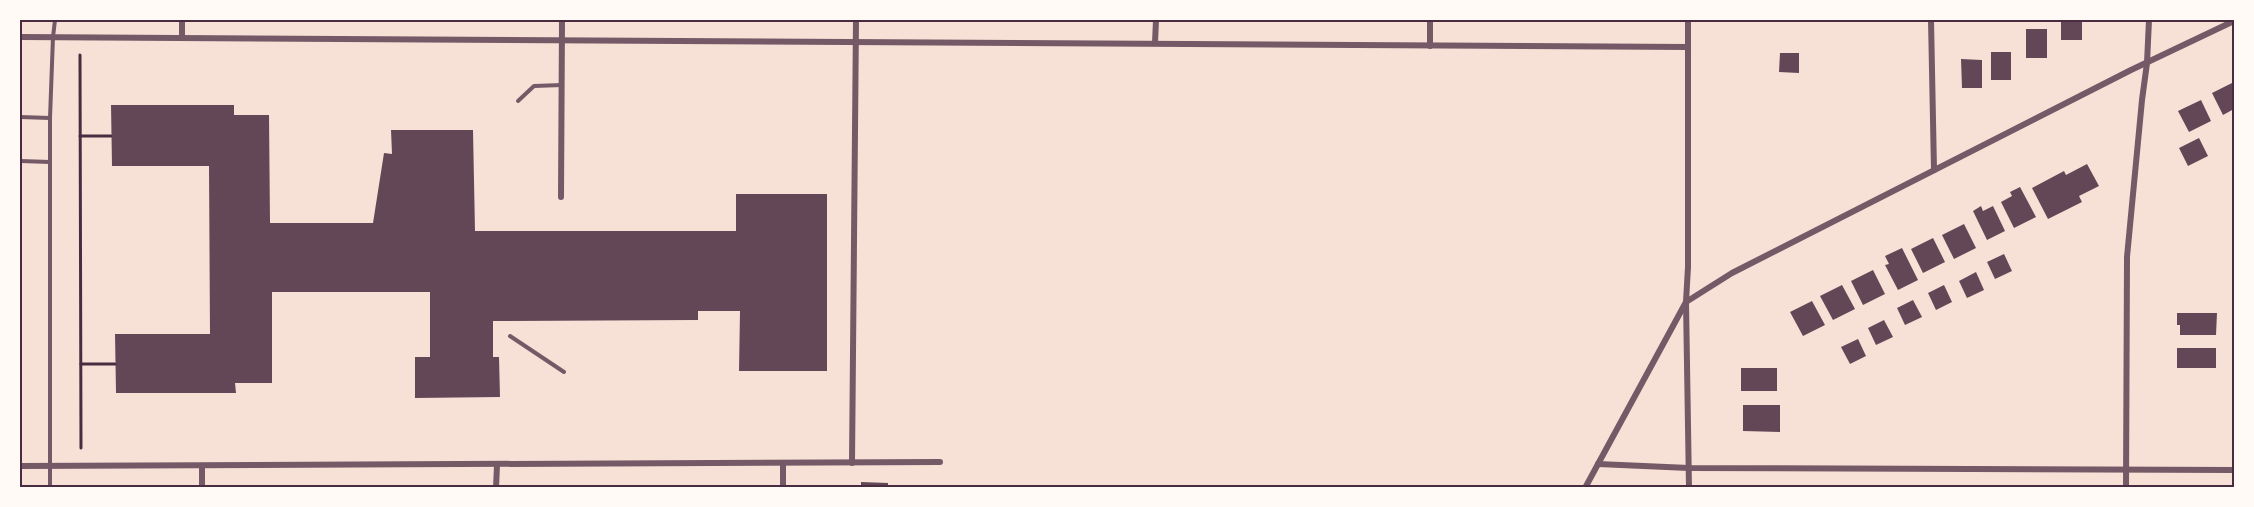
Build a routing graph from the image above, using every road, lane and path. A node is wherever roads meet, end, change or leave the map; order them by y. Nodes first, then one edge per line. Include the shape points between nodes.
1 (55, 20) edge
2 (182, 20) edge
3 (562, 20) edge
4 (856, 20) edge
5 (1156, 20) edge
6 (1430, 20) edge
7 (1688, 20) edge
8 (1931, 20) edge
9 (2149, 20) edge
10 (2235, 21) edge
11 (20, 37) edge
12 (53, 37) junction
13 (182, 38) junction
14 (562, 39) junction
15 (856, 41) junction
16 (1155, 43) junction
17 (1430, 45) junction
18 (1688, 47) junction
19 (80, 55) dead end
20 (2147, 63) junction
21 (562, 86) junction
22 (518, 101) dead end
23 (20, 117) edge
24 (50, 118) junction
25 (80, 136) junction
26 (111, 136) dead end
27 (20, 161) edge
28 (50, 162) junction
29 (1934, 170) junction
30 (561, 197) dead end
31 (1686, 302) junction
32 (510, 336) dead end
33 (81, 364) junction
34 (115, 364) dead end
35 (564, 372) dead end
36 (81, 448) dead end
37 (940, 462) dead end
38 (783, 464) junction
39 (852, 464) junction
40 (1598, 464) junction
41 (497, 465) junction
42 (20, 466) edge
43 (49, 466) junction
44 (202, 466) junction
45 (1689, 468) junction
46 (2126, 469) junction
47 (2235, 470) edge
48 (50, 488) edge
49 (202, 488) edge
50 (496, 488) edge
51 (783, 488) edge
52 (1585, 488) edge
53 (1689, 488) edge
54 (2126, 488) edge

1 - 12 lane
2 - 13 street
3 - 14 street
4 - 15 street
5 - 16 street
6 - 17 street
7 - 18 street
8 - 29 street
9 - 20 street
10 - 20 street
11 - 12 street
12 - 13 street
12 - 24 lane
13 - 14 street
14 - 15 street
14 - 21 street
15 - 16 street
15 - 39 street
16 - 17 street
17 - 18 street
18 - 31 street
19 - 25 path
20 - 29 street
20 - 46 street via 2127,257
21 - 22 lane via 534,86
21 - 30 street
23 - 24 lane
24 - 28 lane
25 - 26 path
25 - 33 path
27 - 28 lane
28 - 43 lane
29 - 31 street via 1732,273
31 - 40 street
31 - 45 street
32 - 35 lane
33 - 34 path
33 - 36 path
37 - 39 street
38 - 39 street
38 - 41 street
38 - 51 street
40 - 45 street
40 - 52 street
41 - 44 street
41 - 50 street
42 - 43 street
43 - 44 street
43 - 48 lane
44 - 49 street
45 - 46 street
45 - 53 street
46 - 47 street
46 - 54 street

